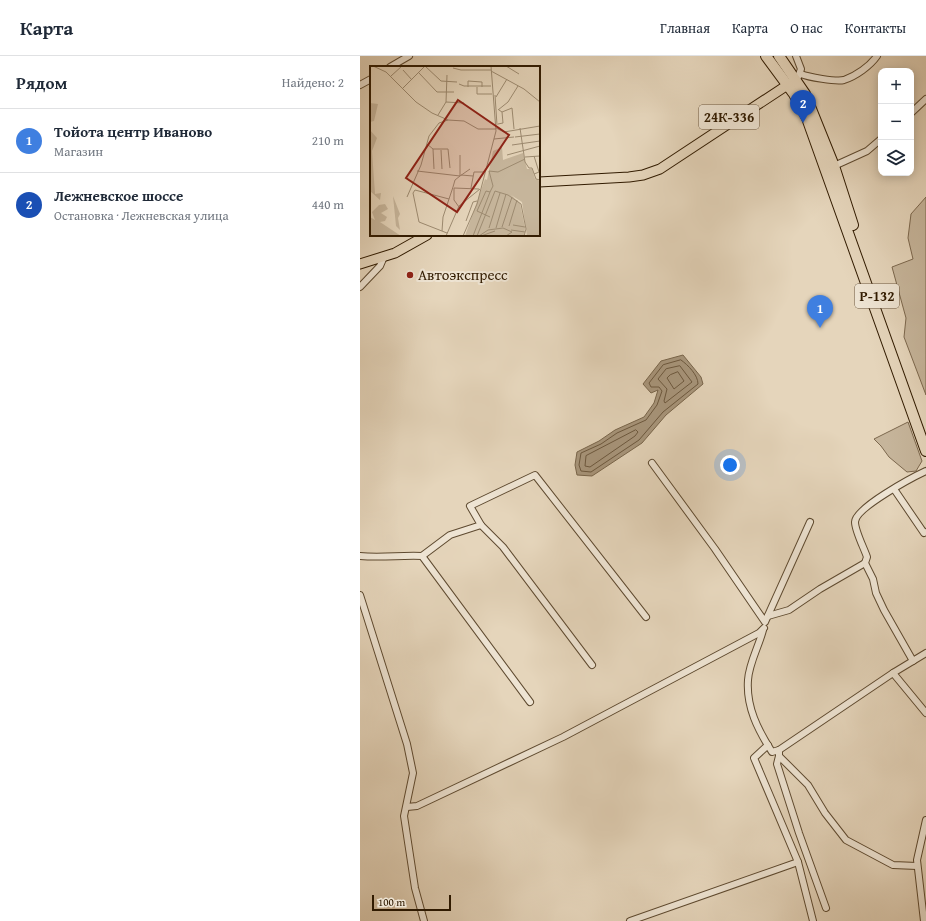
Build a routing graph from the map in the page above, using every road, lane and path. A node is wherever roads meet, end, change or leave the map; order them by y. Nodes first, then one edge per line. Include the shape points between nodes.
1 (409, 56) edge
2 (766, 56) edge
3 (779, 56) edge
4 (796, 56) edge
5 (877, 56) edge
6 (392, 66) edge
7 (793, 79) junction
8 (370, 80) edge
9 (360, 85) edge
10 (926, 99) edge
11 (914, 110) edge
12 (880, 140) edge
13 (831, 165) junction
14 (540, 177) edge
15 (540, 182) edge
16 (414, 236) edge
17 (425, 236) edge
18 (382, 256) junction
19 (360, 258) edge
20 (360, 264) edge
21 (360, 287) edge
22 (926, 432) edge
23 (926, 451) edge
24 (652, 463) dead end
25 (926, 471) edge
26 (894, 489) junction
27 (810, 522) dead end
28 (481, 525) junction
29 (926, 532) edge
30 (360, 556) edge
31 (422, 556) junction
32 (865, 563) junction
33 (360, 595) edge
34 (646, 617) dead end
35 (766, 622) junction
36 (926, 653) edge
37 (913, 661) junction
38 (592, 665) dead end
39 (893, 672) junction
40 (530, 702) dead end
41 (926, 713) edge
42 (768, 745) junction
43 (779, 753) junction
44 (407, 807) junction
45 (926, 820) edge
46 (798, 862) junction
47 (917, 866) junction
48 (826, 908) dead end
49 (424, 921) edge
50 (630, 921) edge
51 (813, 921) edge
52 (924, 921) edge

1 - 6 street
2 - 7 highway, Р-132
3 - 7 highway, Р-132
4 - 7 street via 801,69
5 - 7 street via 857,73 843,80 806,76
7 - 13 highway, Р-132 via 805,94
7 - 14 main road, 24К-336 via 650,168
7 - 15 main road, 24К-336 via 660,169 629,177
8 - 9 street
10 - 11 street
12 - 13 street via 867,152
13 - 22 highway, Р-132
13 - 23 highway, Р-132
16 - 18 main road
17 - 18 main road
18 - 19 main road
18 - 20 main road
18 - 21 street via 380,266
24 - 35 street
25 - 26 street
26 - 29 street via 924,533
26 - 32 street via 857,515 855,522 867,557
27 - 35 street
28 - 31 street via 450,535
28 - 34 street via 470,506 535,475
28 - 38 street via 502,547
30 - 31 street
31 - 40 street
32 - 35 street
32 - 37 street via 884,610
33 - 44 street via 392,694 413,773
35 - 42 street via 748,679 753,715
35 - 44 street via 759,633 563,737 417,806
36 - 37 street
37 - 39 street
39 - 41 street
39 - 43 street
42 - 43 street via 772,752
42 - 46 street via 754,758
43 - 47 street via 808,785 846,840 893,865
43 - 48 street via 779,772
44 - 49 street via 404,816 415,888
45 - 47 street
46 - 50 street
46 - 51 street
47 - 52 street

